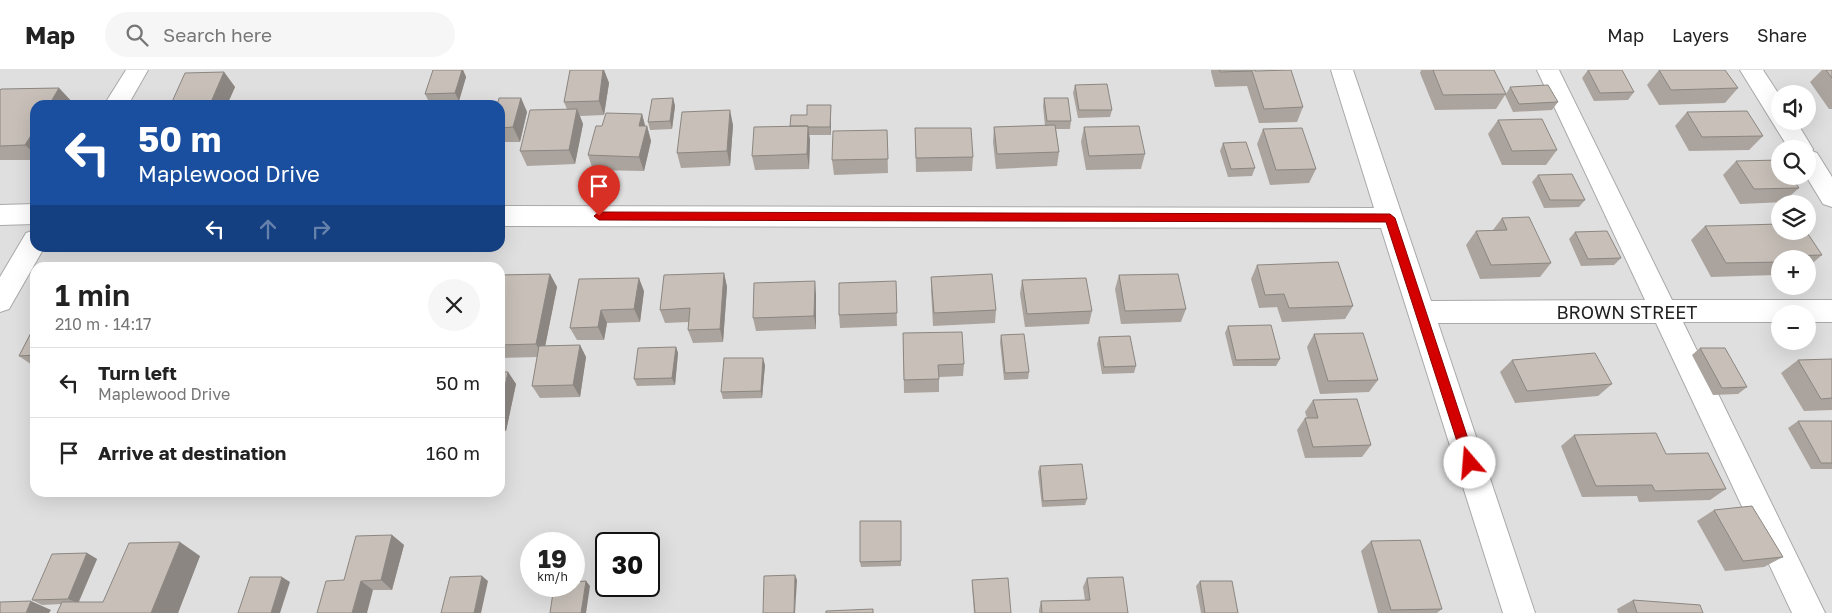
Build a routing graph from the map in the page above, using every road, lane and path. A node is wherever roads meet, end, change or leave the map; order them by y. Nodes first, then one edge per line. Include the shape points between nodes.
1 (137, 70) edge
2 (1342, 70) edge
3 (1548, 70) edge
4 (1751, 70) edge
5 (119, 100) edge
6 (1771, 101) edge
7 (1816, 171) edge
8 (1832, 197) edge
9 (30, 214) edge
10 (0, 215) edge
11 (505, 216) edge
12 (1390, 218) junction
13 (30, 249) edge
14 (0, 301) edge
15 (1662, 311) junction
16 (1832, 311) edge
17 (1422, 312) junction
18 (1519, 613) edge
19 (1809, 613) edge

1 - 5 street
2 - 12 street
3 - 15 street
4 - 6 street
7 - 8 street
9 - 10 street
11 - 12 street
12 - 17 street
13 - 14 street
15 - 16 street, BROWN STREET
15 - 17 street, BROWN STREET
15 - 19 street
17 - 18 street

